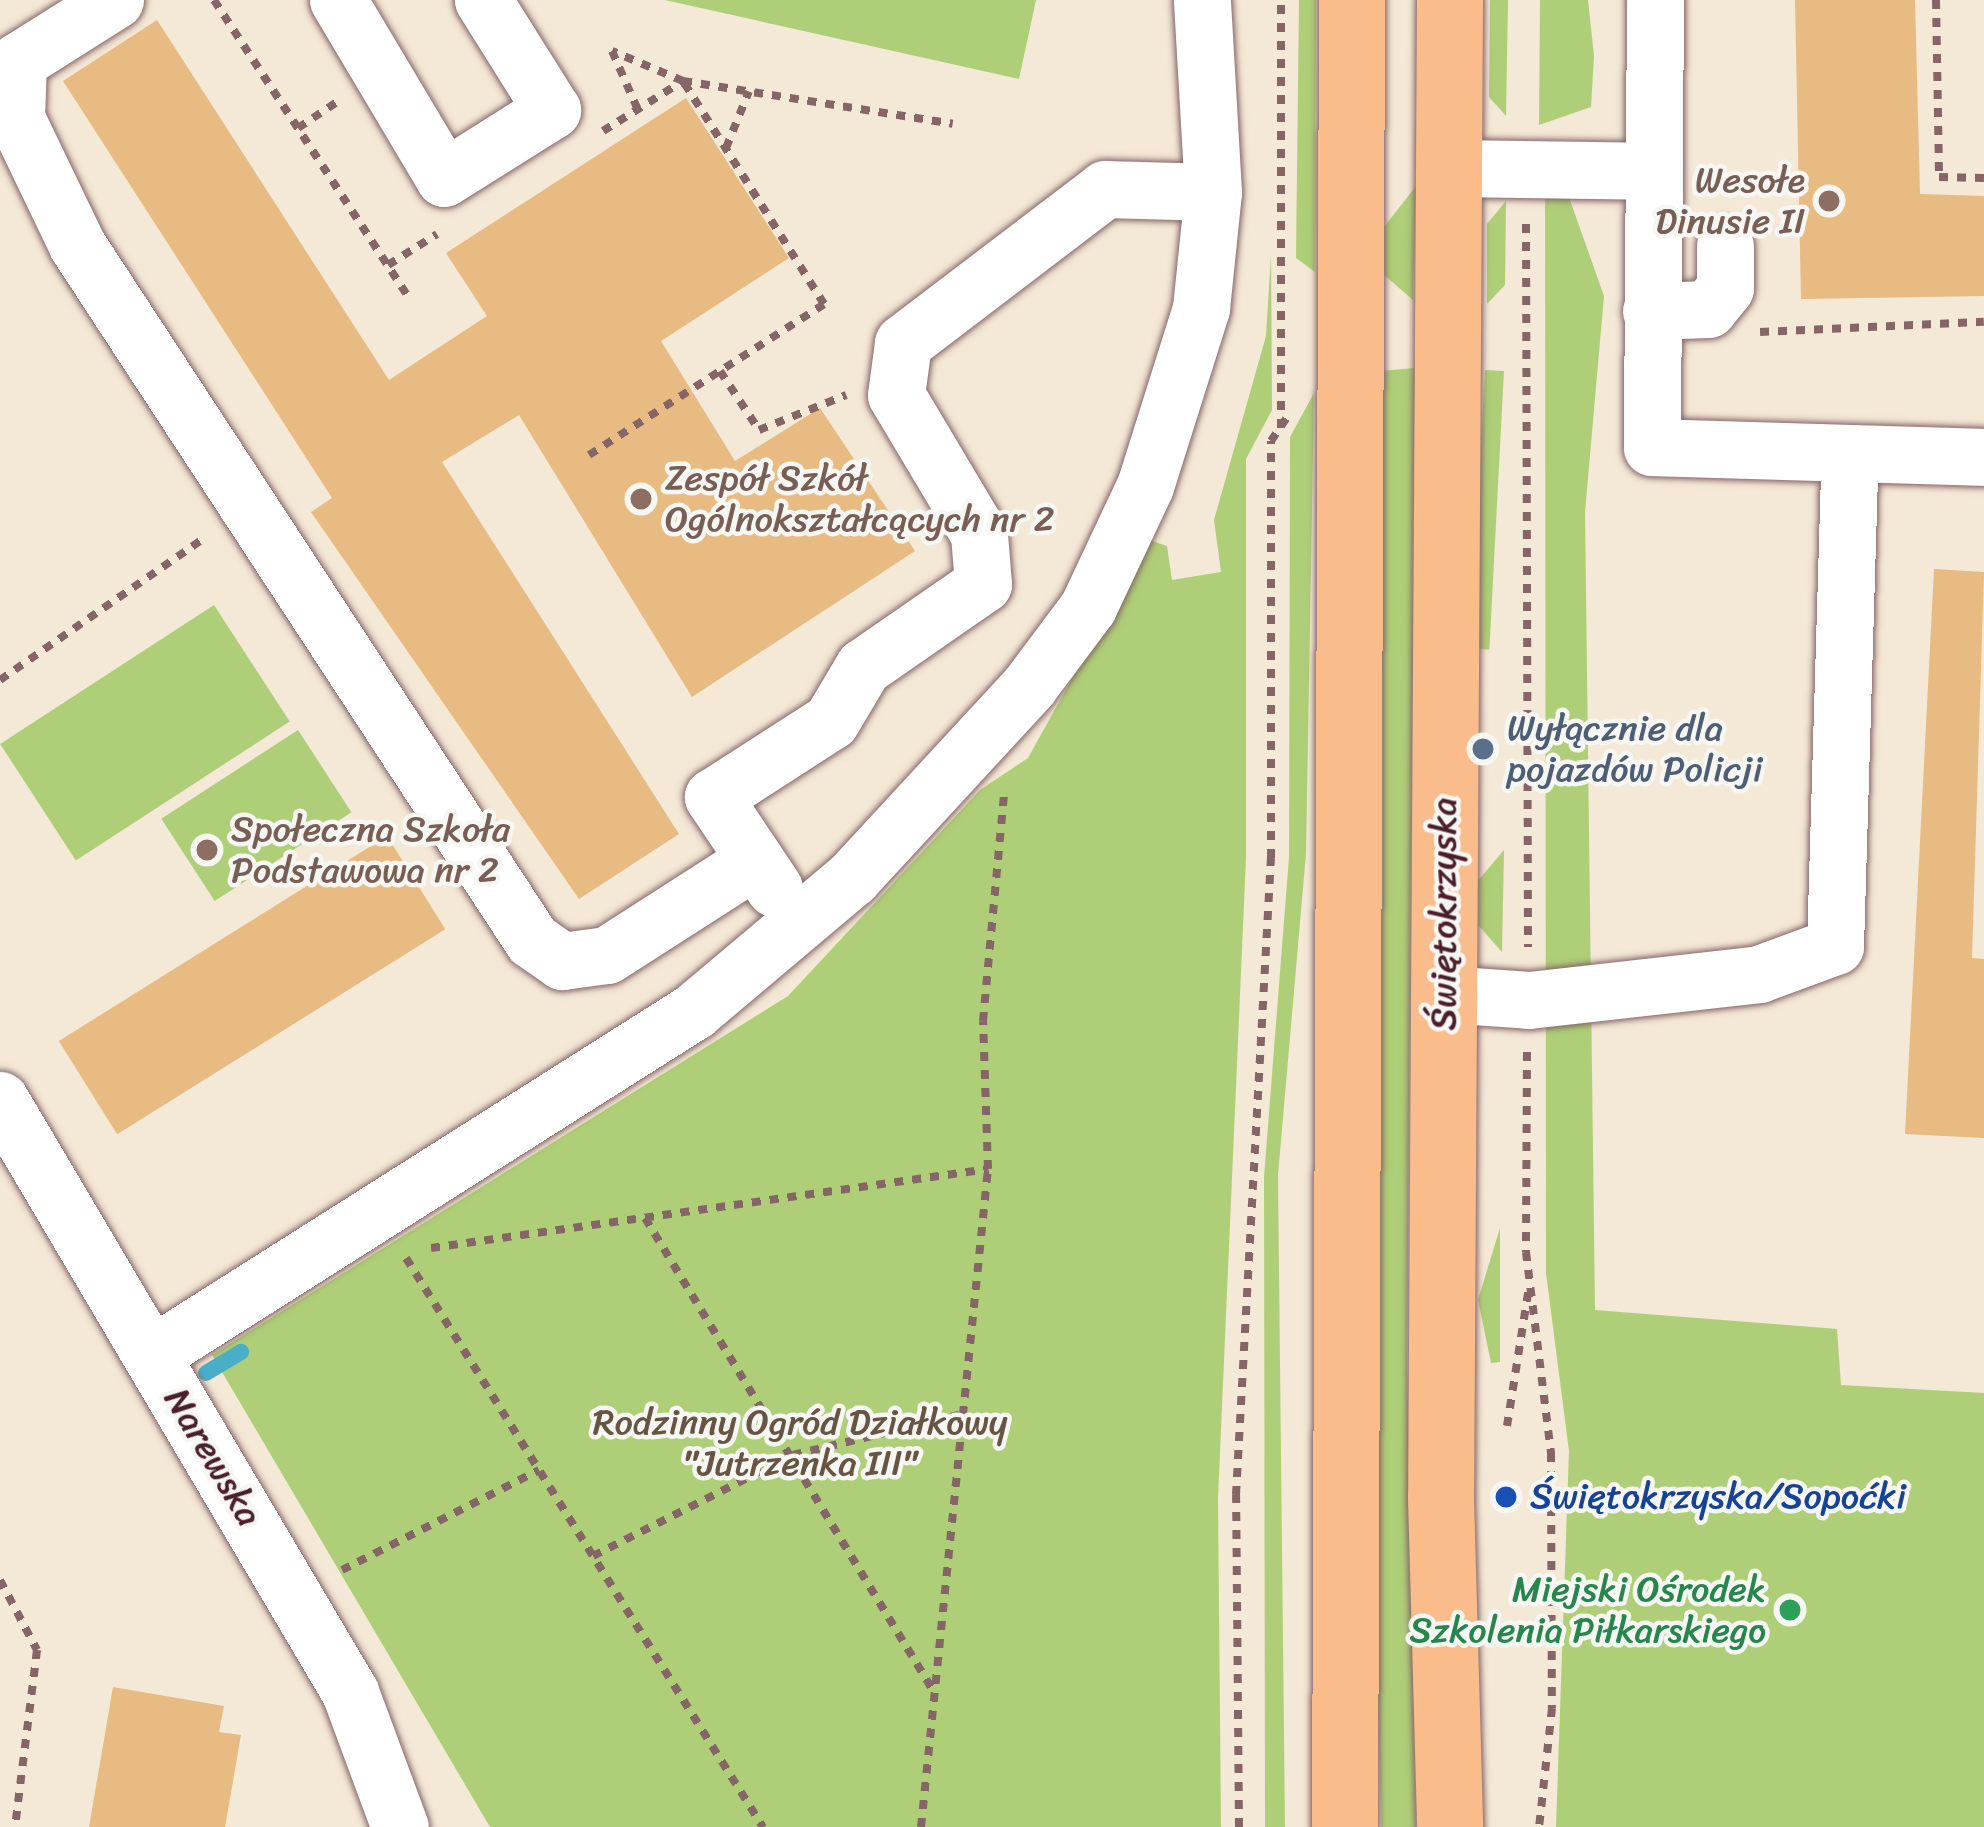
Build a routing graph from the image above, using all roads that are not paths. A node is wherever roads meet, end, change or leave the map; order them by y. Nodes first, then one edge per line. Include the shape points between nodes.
1 (115, 0) edge
2 (338, 0) edge
3 (483, 0) edge
4 (1202, 0) edge
5 (1352, 0) edge
6 (1450, 0) edge
7 (1655, 0) edge
8 (1352, 102) junction
9 (1446, 168) junction
10 (1652, 171) junction
11 (1213, 192) junction
12 (1725, 246) dead end
13 (1651, 330) junction
14 (1850, 453) junction
15 (1984, 457) edge
16 (755, 860) junction
17 (799, 927) junction
18 (1444, 994) junction
19 (0, 1100) edge
20 (152, 1354) junction
21 (400, 1827) edge
22 (1345, 1827) edge
23 (1450, 1827) edge

1 - 16 street via 18,62 9,101 77,245 532,940 562,961 607,955
2 - 3 street via 444,178 552,110
4 - 11 street
5 - 8 main road
6 - 9 main road, Świętokrzyska
7 - 10 street
8 - 9 main road via 1395,163
8 - 22 main road
9 - 10 street
9 - 18 main road, Świętokrzyska
10 - 13 street
11 - 16 street via 1105,189 920,323 894,365 896,395 979,534 983,584 863,667 831,721 713,797
11 - 17 street via 1201,308 1145,486 1088,607 1004,717
12 - 13 street via 1725,288 1708,309
13 - 14 street via 1652,447
14 - 15 street
14 - 18 street via 1834,946 1759,974 1528,1000
16 - 17 street
17 - 20 street via 573,1094
18 - 23 main road, Świętokrzyska
19 - 20 street, Narewska
20 - 21 street, Narewska via 350,1692

